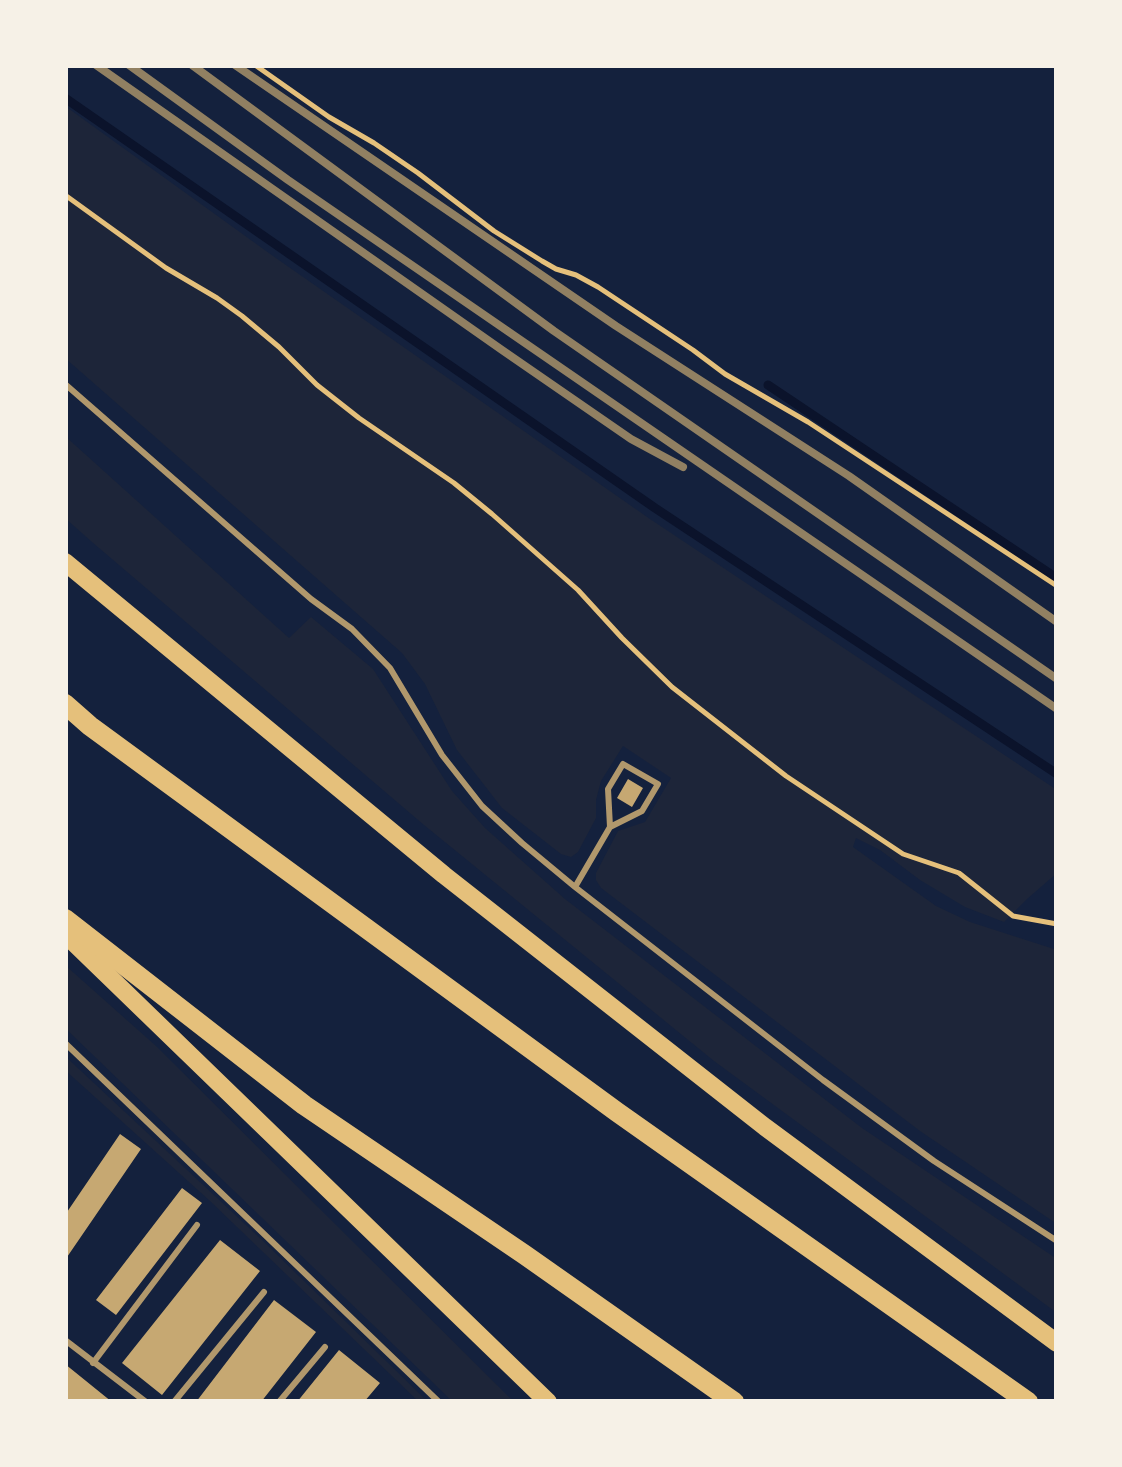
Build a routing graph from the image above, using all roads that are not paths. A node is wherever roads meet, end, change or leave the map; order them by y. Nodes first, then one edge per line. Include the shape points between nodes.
1 (65, 384) edge
2 (65, 562) edge
3 (65, 704) edge
4 (610, 827) junction
5 (575, 887) junction
6 (65, 920) edge
7 (65, 934) edge
8 (65, 1043) edge
9 (197, 1225) dead end
10 (1057, 1241) edge
11 (264, 1292) dead end
12 (65, 1340) edge
13 (1057, 1343) edge
14 (324, 1347) dead end
15 (92, 1363) junction
16 (146, 1402) edge
17 (174, 1402) edge
18 (279, 1402) edge
19 (440, 1402) edge
20 (548, 1402) edge
21 (734, 1402) edge
22 (1028, 1402) edge

1 - 5 lane via 352,629 390,668 442,756 482,806
2 - 13 main road via 444,875 765,1127
3 - 22 highway via 603,1101
4 - 4 lane via 642,811 658,784 622,764 608,789
4 - 5 lane
5 - 10 lane via 839,1092
6 - 21 highway via 304,1105
7 - 20 main road
8 - 19 lane
9 - 15 lane
11 - 17 lane
12 - 15 lane
14 - 18 lane
15 - 16 lane

